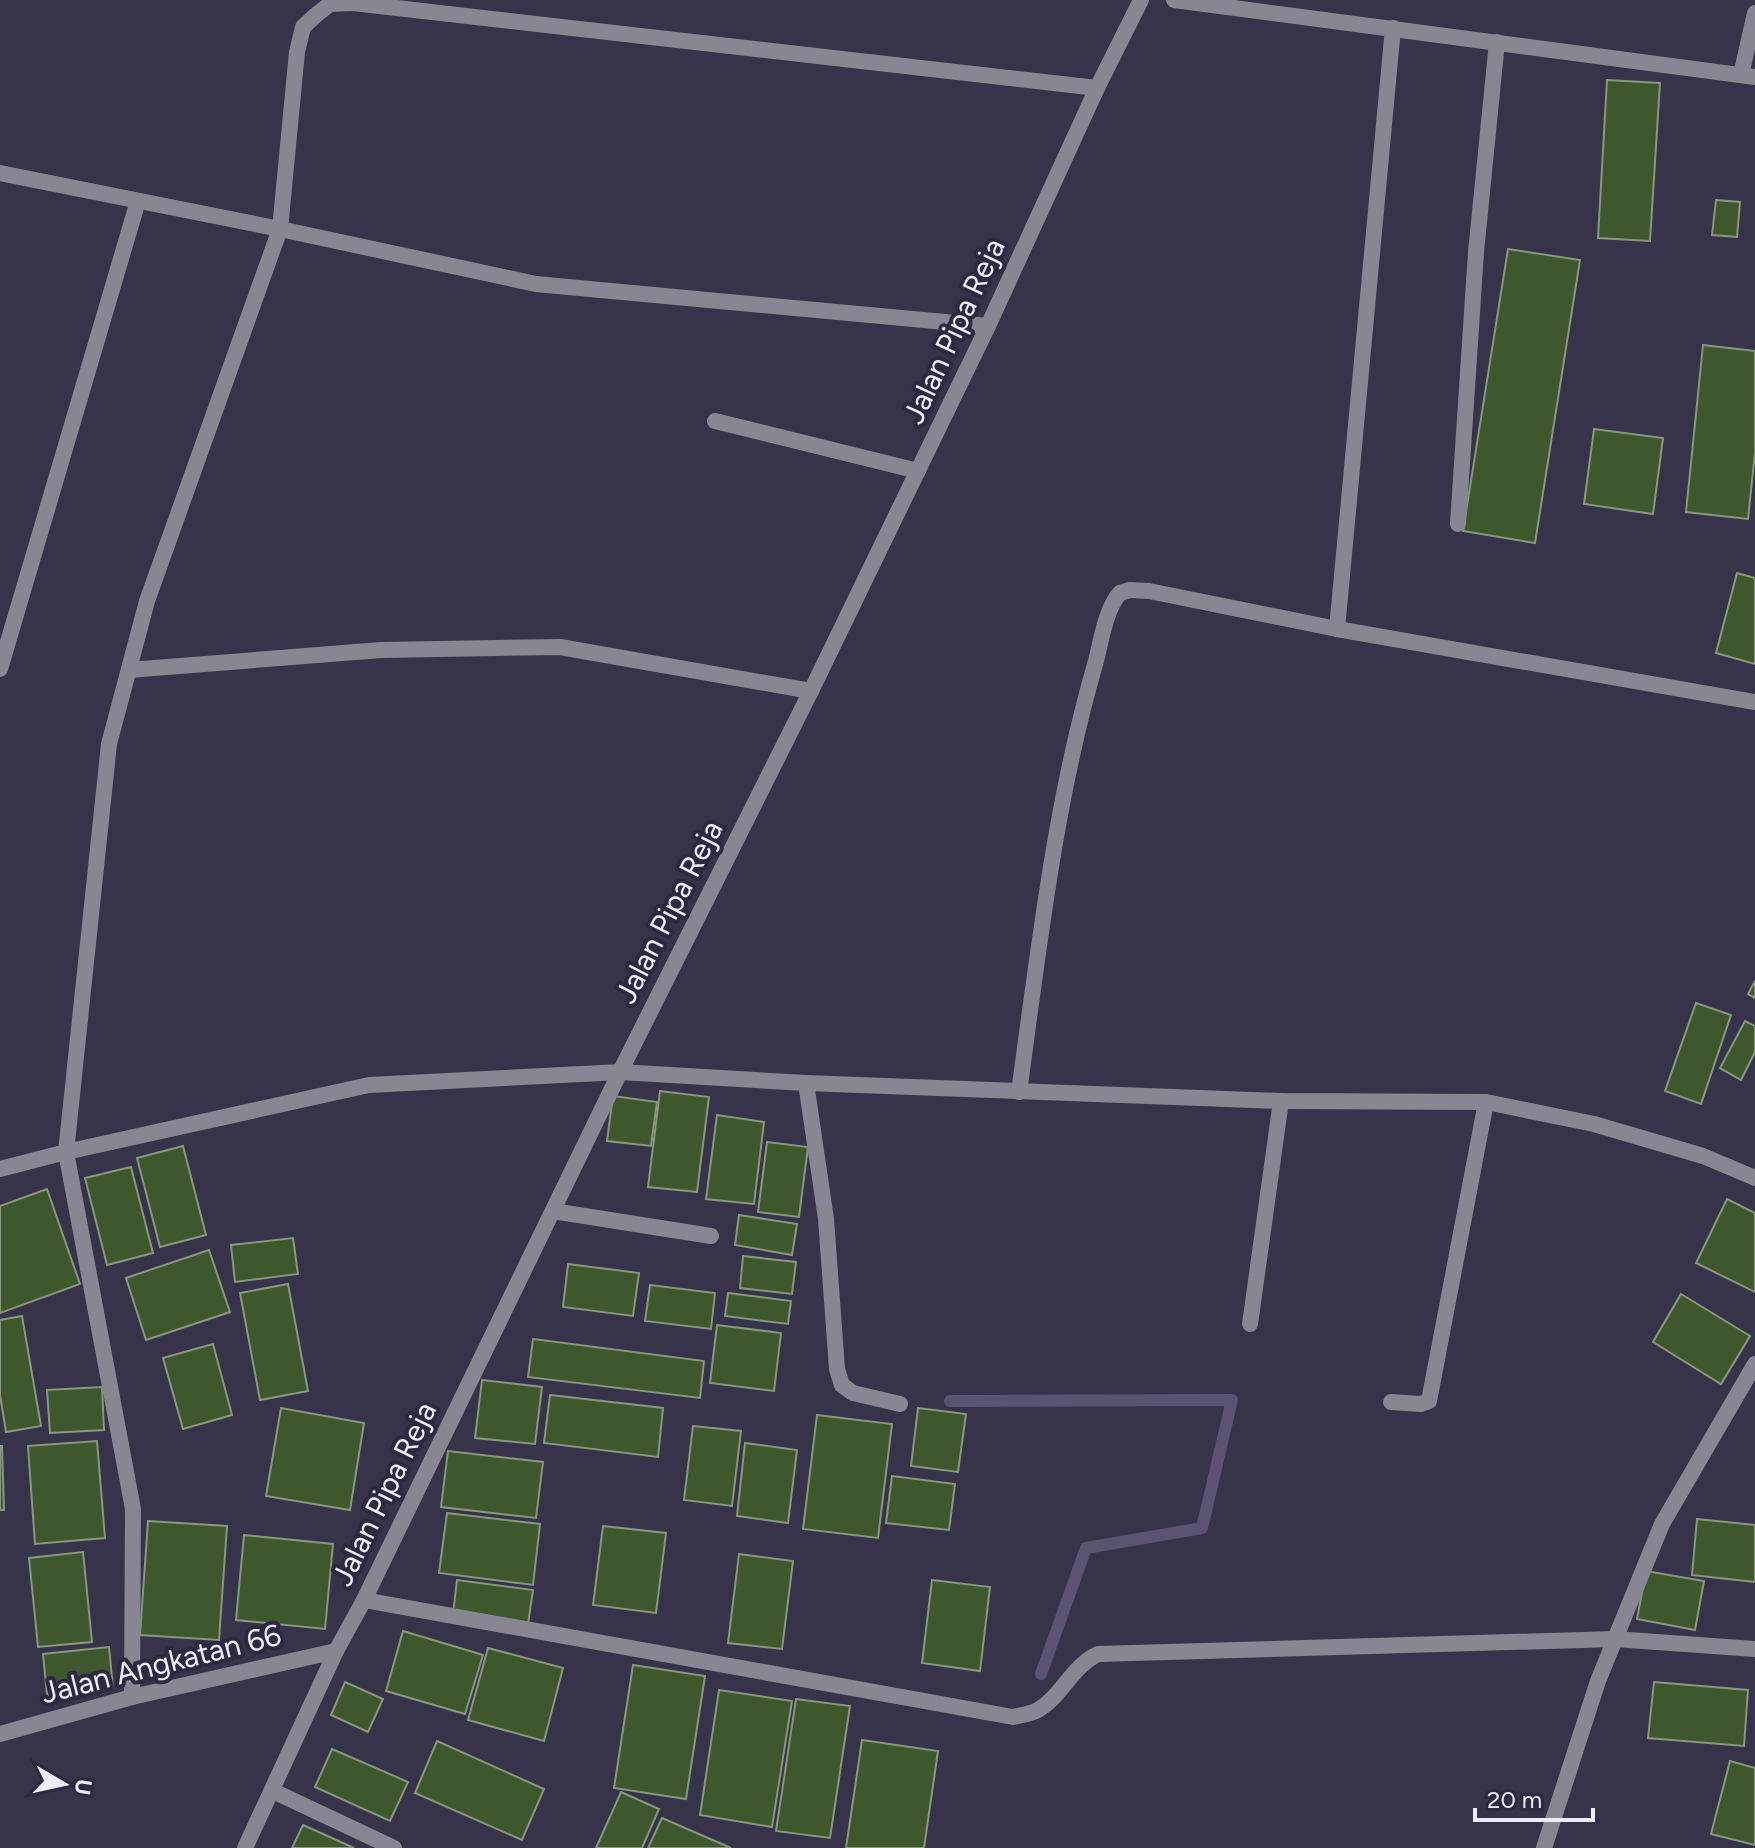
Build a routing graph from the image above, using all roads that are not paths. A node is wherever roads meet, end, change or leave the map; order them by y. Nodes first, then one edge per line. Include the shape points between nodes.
1 (1141, 0) edge
2 (1174, 0) edge
3 (1755, 13) edge
4 (1393, 28) junction
5 (1497, 42) junction
6 (1748, 76) edge
7 (1097, 88) junction
8 (0, 173) edge
9 (138, 201) junction
10 (280, 229) junction
11 (988, 326) junction
12 (715, 421) dead end
13 (918, 471) junction
14 (1458, 524) dead end
15 (1337, 629) junction
16 (0, 669) edge
17 (129, 670) junction
18 (811, 691) junction
19 (1755, 702) edge
20 (620, 1072) junction
21 (806, 1083) junction
22 (1019, 1092) junction
23 (1281, 1101) junction
24 (1486, 1102) junction
25 (66, 1152) junction
26 (0, 1169) edge
27 (1755, 1178) edge
28 (553, 1211) junction
29 (711, 1236) dead end
30 (1250, 1324) dead end
31 (1755, 1364) edge
32 (1391, 1402) dead end
33 (900, 1404) dead end
34 (364, 1600) junction
35 (1615, 1639) junction
36 (1755, 1649) edge
37 (336, 1651) junction
38 (132, 1697) junction
39 (0, 1734) edge
40 (273, 1791) junction
41 (245, 1848) edge
42 (394, 1848) edge
43 (1544, 1848) edge

1 - 7 street, Jalan Pipa Reja
2 - 4 street
3 - 6 street
4 - 5 street
4 - 15 street
5 - 6 street
5 - 14 street
7 - 10 street via 330,4 303,27 297,52
7 - 11 street, Jalan Pipa Reja
8 - 9 street
9 - 10 street
9 - 16 street
10 - 11 street via 536,284
10 - 17 street via 147,601
11 - 13 street, Jalan Pipa Reja
12 - 13 street
13 - 18 street, Jalan Pipa Reja
15 - 19 street
15 - 22 street via 1149,591 1130,590 1116,597 1082,708 1049,878
17 - 18 street via 381,650 560,647
17 - 25 street via 109,744
18 - 20 street, Jalan Pipa Reja
20 - 21 street
20 - 25 street via 369,1085
20 - 28 street, Jalan Pipa Reja
21 - 22 street
21 - 33 street via 826,1219 837,1369 842,1385 853,1393
22 - 23 street
23 - 24 street
23 - 30 street
24 - 27 street via 1594,1124 1703,1156
24 - 32 street via 1429,1401
25 - 26 street
25 - 38 street via 133,1509
28 - 29 street
28 - 34 street, Jalan Pipa Reja
31 - 35 street via 1662,1524
34 - 35 street via 1013,1717 1036,1711 1084,1661 1098,1654
34 - 37 street, Jalan Pipa Reja
35 - 36 street
35 - 43 street
37 - 38 street, Jalan Angkatan 66
37 - 40 street, Jalan Pipa Reja
38 - 39 street, Jalan Angkatan 66
40 - 41 street, Jalan Pipa Reja
40 - 42 street

